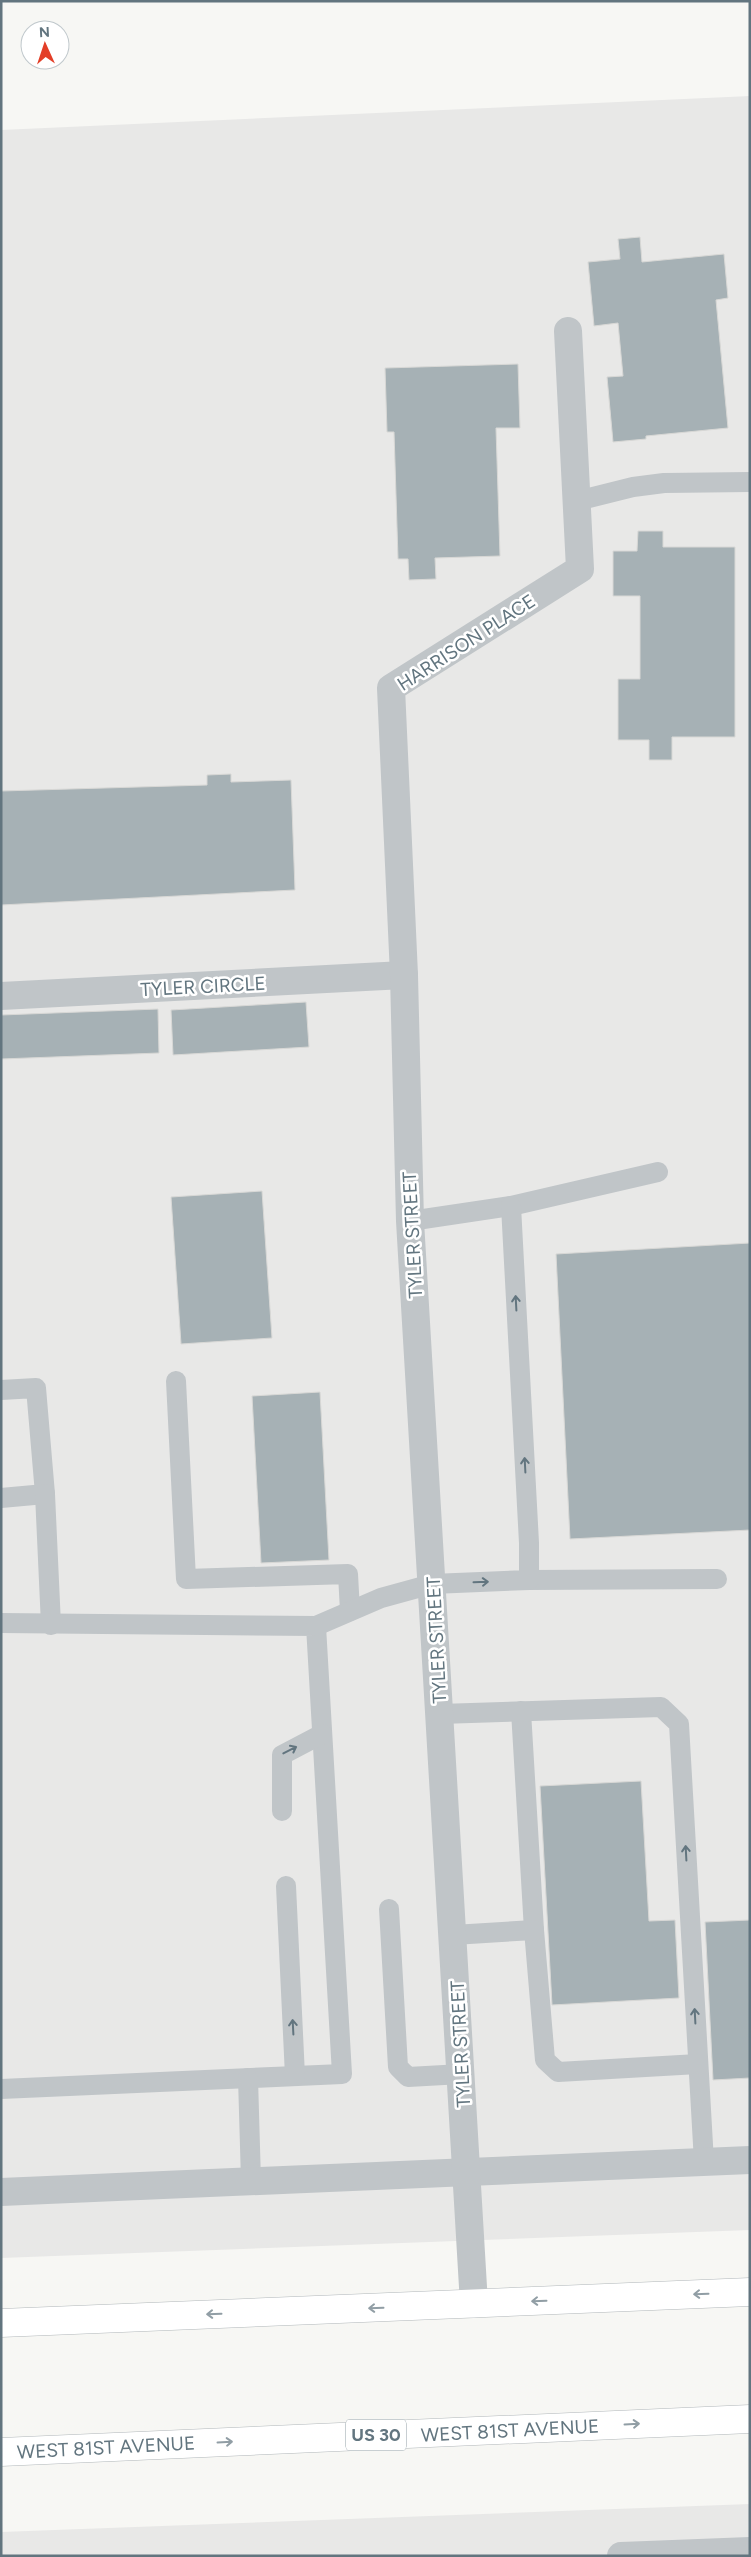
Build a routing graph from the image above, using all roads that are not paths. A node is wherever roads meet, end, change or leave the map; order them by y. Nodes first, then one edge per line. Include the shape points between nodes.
1 (568, 331) dead end
2 (750, 482) edge
3 (577, 501) junction
4 (404, 975) junction
5 (1, 996) edge
6 (658, 1172) dead end
7 (511, 1206) junction
8 (410, 1221) junction
9 (176, 1381) dead end
10 (1, 1390) edge
11 (45, 1494) junction
12 (1, 1498) edge
13 (528, 1580) junction
14 (717, 1580) dead end
15 (432, 1584) junction
16 (350, 1611) junction
17 (1, 1623) edge
18 (51, 1625) junction
19 (316, 1626) junction
20 (521, 1711) junction
21 (440, 1714) junction
22 (322, 1734) junction
23 (282, 1811) dead end
24 (286, 1886) dead end
25 (389, 1909) dead end
26 (534, 1930) junction
27 (453, 1935) junction
28 (698, 2064) junction
29 (462, 2074) junction
30 (295, 2076) junction
31 (248, 2078) junction
32 (1, 2089) edge
33 (750, 2160) edge
34 (704, 2162) junction
35 (468, 2172) junction
36 (251, 2181) junction
37 (1, 2192) edge
38 (750, 2292) edge
39 (474, 2304) junction
40 (1, 2323) edge
41 (750, 2419) edge
42 (1, 2452) edge
43 (750, 2551) edge
44 (621, 2556) edge
45 (632, 2556) edge

1 - 3 street, HARRISON PLACE
2 - 3 lane via 664,483
3 - 4 street, HARRISON PLACE via 580,569 391,688
4 - 5 street, TYLER CIRCLE
4 - 8 street, TYLER STREET
6 - 7 lane
7 - 8 lane
13 -> 7 lane via 529,1543
8 - 15 street, TYLER STREET
9 - 16 lane via 186,1579 348,1574
10 - 11 lane via 36,1388
11 - 12 lane
11 - 18 lane
13 - 14 lane
15 -> 13 lane
15 - 16 lane via 381,1598
15 - 21 street, TYLER STREET
16 - 19 lane
17 - 18 lane
18 - 19 lane
19 - 22 lane
20 - 21 lane
20 - 26 lane
28 -> 20 lane via 679,1724 661,1707
21 - 27 street, TYLER STREET
23 -> 22 lane via 282,1755
22 - 30 lane via 342,2074
30 -> 24 lane
25 - 29 lane via 398,2067 408,2076
26 - 27 lane
26 - 28 lane via 545,2060 558,2072
27 - 29 street, TYLER STREET
28 - 34 lane
29 - 35 street, TYLER STREET
30 - 31 lane
31 - 32 lane
31 - 36 lane
33 - 34 street
34 - 35 street
35 - 36 street
35 - 39 street, TYLER STREET
36 - 37 street
38 -> 39 main road
39 -> 40 main road
42 -> 41 main road, WEST 81ST AVENUE / US 30
43 - 45 street
44 - 45 street

